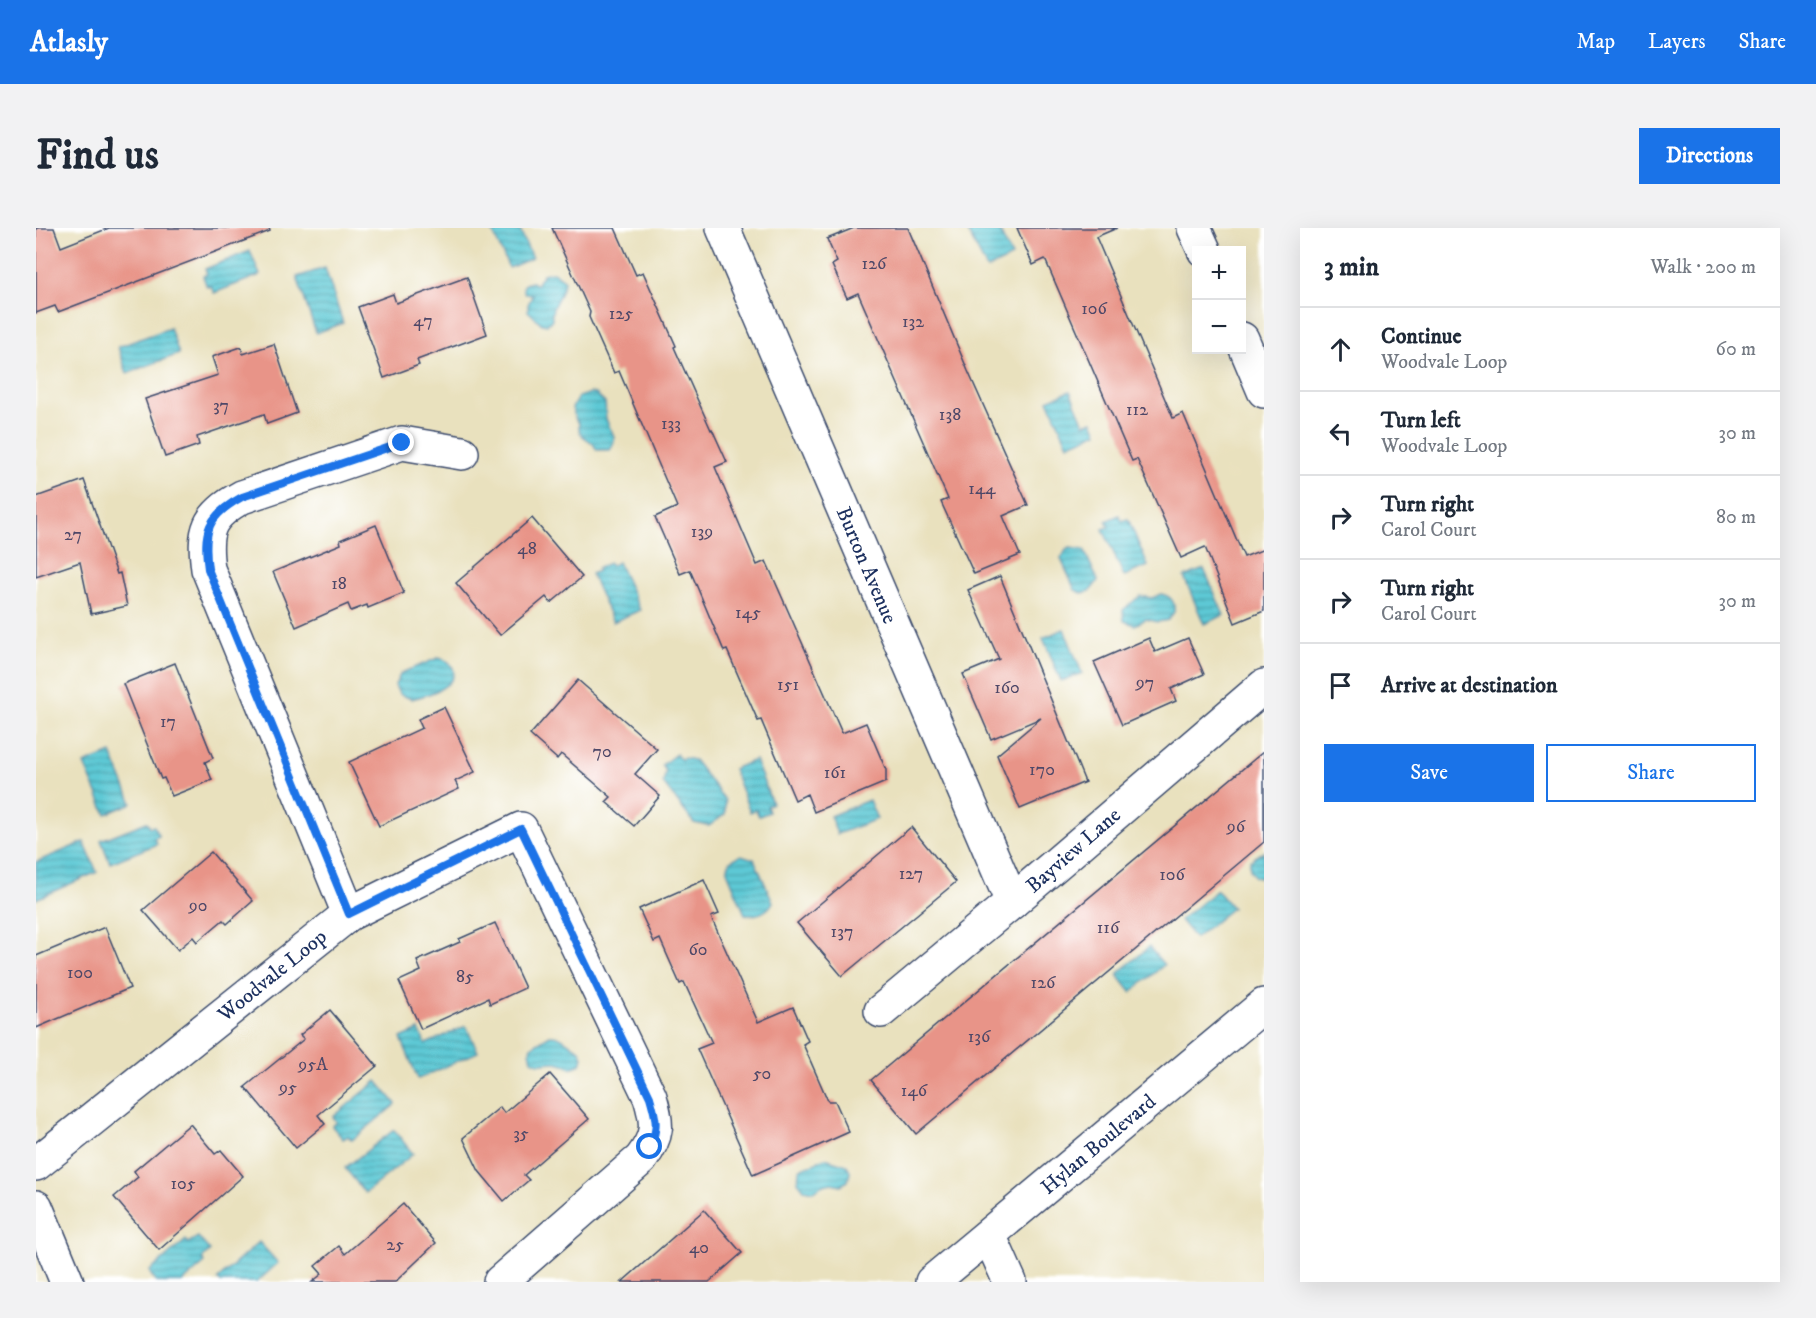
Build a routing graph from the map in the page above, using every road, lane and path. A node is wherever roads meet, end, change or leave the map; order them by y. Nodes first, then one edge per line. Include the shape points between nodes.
1 (723, 228) edge
2 (1194, 228) edge
3 (1202, 246) edge
4 (1246, 348) edge
5 (1264, 391) edge
6 (462, 453) dead end
7 (1264, 686) edge
8 (1012, 902) junction
9 (349, 914) junction
10 (1264, 1005) edge
11 (881, 1011) dead end
12 (36, 1164) edge
13 (36, 1208) edge
14 (989, 1235) junction
15 (67, 1282) edge
16 (500, 1282) edge
17 (932, 1282) edge
18 (1010, 1282) edge

1 - 8 street, Burton Avenue
2 - 3 street
4 - 5 street
6 - 9 street via 402,443 242,497 223,507 209,526 205,547 208,569
7 - 8 street, Bayview Lane
8 - 11 street, Bayview Lane
9 - 12 street, Woodvale Loop
9 - 16 street, Woodvale Loop via 521,829 650,1097 656,1132 641,1159
10 - 14 street, Hylan Boulevard
13 - 15 street
14 - 17 street, Hylan Boulevard
14 - 18 street

